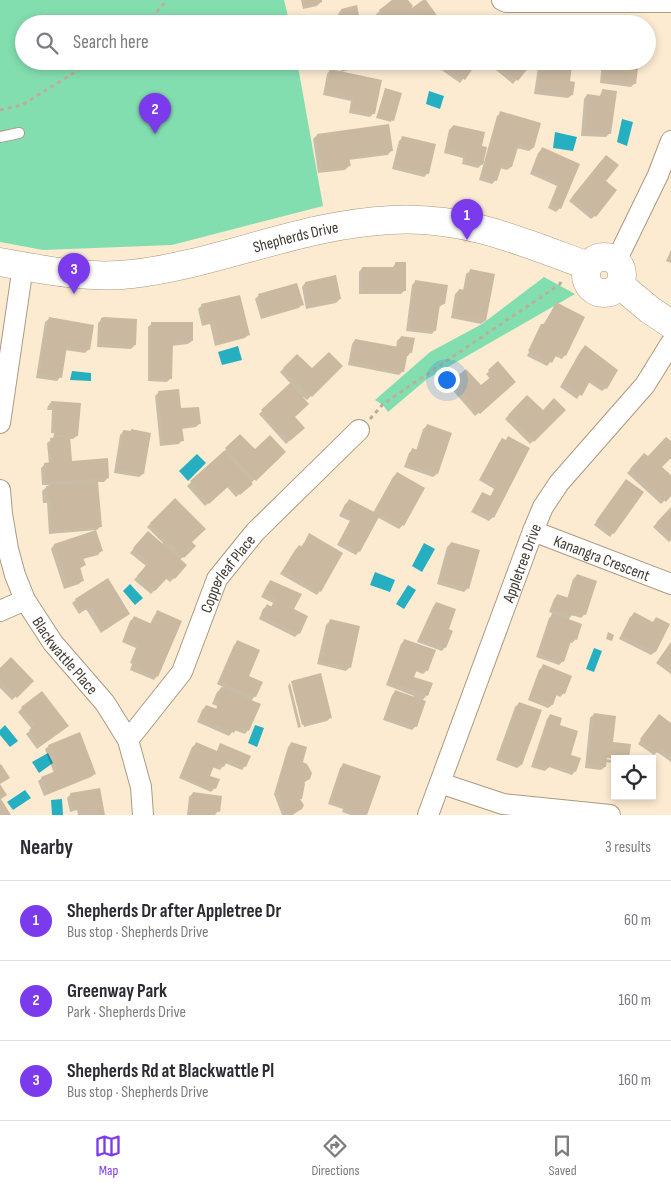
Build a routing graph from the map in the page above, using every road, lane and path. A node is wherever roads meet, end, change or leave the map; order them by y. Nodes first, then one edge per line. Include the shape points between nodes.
1 (167, 0) edge
2 (502, 0) edge
3 (671, 2) edge
4 (154, 15) edge
5 (78, 70) edge
6 (0, 110) edge
7 (19, 133) dead end
8 (0, 138) edge
9 (671, 144) edge
10 (579, 263) junction
11 (11, 264) edge
12 (617, 272) junction
13 (671, 324) edge
14 (671, 343) edge
15 (0, 423) edge
16 (359, 430) joint
17 (0, 490) edge
18 (533, 530) junction
19 (671, 584) edge
20 (25, 600) junction
21 (0, 612) edge
22 (128, 740) junction
23 (440, 783) junction
24 (143, 815) edge
25 (428, 815) edge
26 (610, 815) edge

1 - 4 path
2 - 3 street
5 - 6 path via 22,105
7 - 8 lane
9 - 12 street via 627,240
10 - 11 main road, Shepherds Drive via 480,228 422,220 392,220 336,227 202,260 129,274 85,274
10 - 12 main road via 588,284 598,293 610,292
10 - 16 path via 560,284 383,404
11 - 15 street
12 - 13 main road via 650,310
14 - 18 street, Appletree Drive via 644,385 559,483
16 - 22 street, Copperleaf Place via 255,532 217,579 182,672
17 - 20 street, Blackwattle Place via 8,549
18 - 19 street, Kanangra Crescent
18 - 23 street, Appletree Drive
20 - 21 street
20 - 22 street, Blackwattle Place via 53,644 105,703
22 - 24 street, Blackwattle Place via 142,787
23 - 25 street, Appletree Drive
23 - 26 street via 503,804

